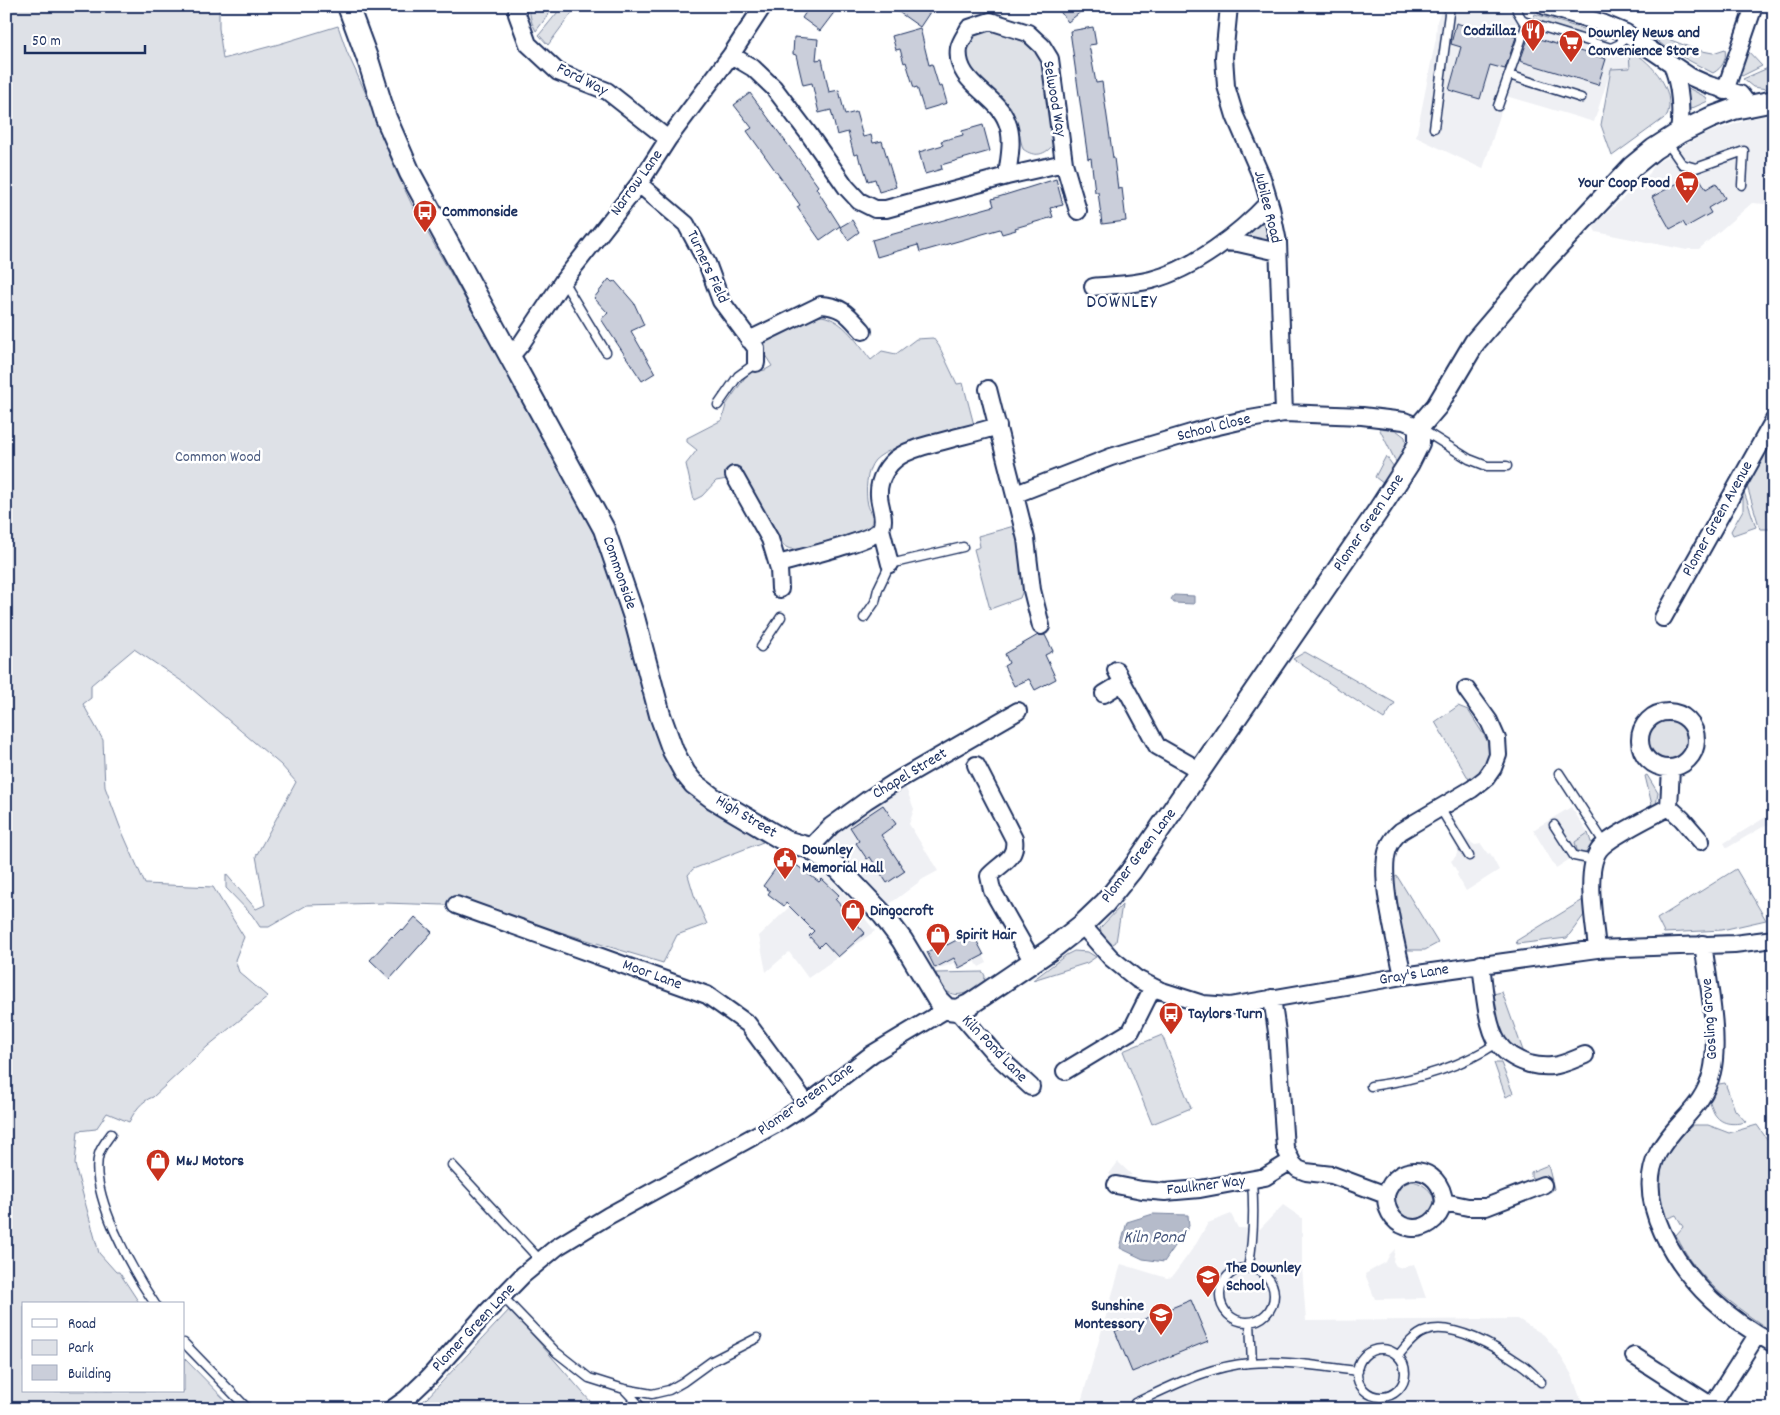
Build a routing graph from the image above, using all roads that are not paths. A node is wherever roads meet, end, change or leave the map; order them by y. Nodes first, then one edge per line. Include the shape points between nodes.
1 (348, 6) edge
2 (518, 6) edge
3 (763, 6) edge
4 (1229, 6) edge
5 (1450, 6) edge
6 (1516, 6) edge
7 (1545, 6) edge
8 (1754, 6) edge
9 (1527, 23) junction
10 (1626, 33) junction
11 (731, 54) junction
12 (1673, 67) junction
13 (1509, 75) junction
14 (1725, 90) junction
15 (1581, 98) dead end
16 (1774, 101) edge
17 (1498, 106) dead end
18 (1746, 106) junction
19 (1434, 128) dead end
20 (1673, 137) junction
21 (668, 139) junction
22 (1064, 163) junction
23 (1008, 176) junction
24 (639, 184) junction
25 (1742, 185) dead end
26 (1269, 202) junction
27 (1078, 211) dead end
28 (1224, 242) junction
29 (1278, 252) junction
30 (563, 281) junction
31 (1093, 287) dead end
32 (863, 331) dead end
33 (749, 340) junction
34 (606, 352) dead end
35 (510, 357) junction
36 (756, 363) joint
37 (988, 389) dead end
38 (718, 405) dead end
39 (1284, 413) junction
40 (1774, 420) edge
41 (998, 426) junction
42 (1419, 427) junction
43 (1507, 466) dead end
44 (734, 475) dead end
45 (1016, 494) junction
46 (881, 529) junction
47 (963, 548) dead end
48 (778, 564) junction
49 (890, 564) junction
50 (780, 590) dead end
51 (780, 617) dead end
52 (864, 618) dead end
53 (1663, 618) dead end
54 (1041, 626) dead end
55 (761, 647) dead end
56 (1466, 689) dead end
57 (1104, 694) dead end
58 (1018, 711) dead end
59 (976, 765) dead end
60 (1670, 768) dead end
61 (1201, 771) junction
62 (685, 773) joint
63 (1559, 774) dead end
64 (1669, 807) junction
65 (1440, 808) junction
66 (1554, 825) dead end
67 (1701, 841) dead end
68 (1605, 844) junction
69 (810, 848) junction
70 (1469, 856) dead end
71 (1594, 860) junction
72 (456, 905) dead end
73 (1082, 925) junction
74 (1774, 938) edge
75 (1703, 944) junction
76 (1596, 949) junction
77 (1033, 962) junction
78 (1481, 964) junction
79 (1403, 976) junction
80 (1153, 987) junction
81 (1272, 998) junction
82 (952, 1009) junction
83 (1497, 1043) junction
84 (1585, 1055) dead end
85 (1065, 1071) dead end
86 (1371, 1086) dead end
87 (1031, 1087) dead end
88 (807, 1104) junction
89 (111, 1134) dead end
90 (1291, 1161) junction
91 (452, 1165) dead end
92 (1252, 1180) junction
93 (1116, 1185) dead end
94 (1543, 1185) dead end
95 (1386, 1195) junction
96 (1444, 1202) junction
97 (540, 1260) junction
98 (1248, 1268) junction
99 (502, 1296) junction
100 (154, 1302) edge
101 (1250, 1322) junction
102 (1757, 1335) junction
103 (757, 1338) dead end
104 (185, 1344) edge
105 (1774, 1344) edge
106 (1398, 1356) junction
107 (1634, 1356) dead end
108 (1252, 1363) junction
109 (1358, 1371) junction
110 (1542, 1382) dead end
111 (624, 1389) junction
112 (1135, 1403) dead end
113 (1711, 1407) edge
114 (248, 1409) edge
115 (392, 1409) edge
116 (643, 1409) edge

1 - 35 street, Commonside via 386,118 410,173
2 - 21 street, Ford Way via 517,14 528,44 558,72 606,92
3 - 11 street, Narrow Lane
4 - 26 street, Jubilee Road via 1224,57 1226,86
5 - 19 lane
6 - 9 lane via 1522,21
7 - 10 street
8 - 14 street
9 - 10 lane via 1611,48 1620,44
9 - 13 lane
10 - 12 street
11 - 21 street, Narrow Lane
11 - 23 street via 753,68 774,88 846,187 859,201 875,209 896,208
12 - 14 street
12 - 20 street via 1681,100
13 - 15 lane
13 - 17 lane
14 - 18 street via 1740,94
16 - 18 street
18 - 20 street via 1710,118
20 - 25 lane via 1682,164 1696,168 1744,151
20 - 42 street via 1632,166 1493,320 1475,342 1437,406
21 - 24 street, Narrow Lane
22 - 23 street
22 - 23 street, Selwood Way via 1050,60 1042,46 1028,33 990,21 969,28 959,47 959,61 965,76 998,106 1008,123 1011,142
22 - 27 street, Selwood Way
24 - 30 street, Narrow Lane
24 - 33 street, Turners Field via 686,224 707,263 720,301
26 - 28 street
26 - 29 street, Jubilee Road
28 - 29 street
28 - 31 street via 1166,276
29 - 39 street, Jubilee Road
30 - 34 lane
30 - 35 street, Narrow Lane
32 - 33 street via 845,312 821,305
33 - 36 street, Turners Field via 756,348
35 - 62 street, Commonside via 604,529 634,617 660,715
36 - 38 lane via 738,376
37 - 41 street
39 - 42 street, School Close via 1362,416
39 - 45 street, School Close via 1201,430 1111,458
40 - 53 street, Plomer Green Avenue
41 - 45 street
41 - 46 street via 922,447 899,457 886,471 879,489 884,522
42 - 43 lane via 1469,459 1487,466
42 - 61 street, Plomer Green Lane via 1419,443 1409,463
44 - 48 street via 770,539
45 - 54 street
46 - 48 street via 863,539
46 - 49 street
47 - 49 lane
48 - 50 street
49 - 52 lane via 875,602
51 - 55 lane
56 - 65 street via 1489,721 1497,738 1498,755 1486,778
57 - 61 street via 1119,676 1157,746
58 - 69 street, Chapel Street via 866,800 831,826
59 - 77 street via 1016,849 989,876 992,890
60 - 64 street
61 - 73 street, Plomer Green Lane via 1131,871
62 - 69 street, High Street via 714,799 785,840
63 - 68 lane
64 - 67 street
64 - 68 street
65 - 70 lane
65 - 79 street via 1394,837 1387,851 1384,871 1387,897
66 - 71 lane via 1574,856
68 - 71 street
69 - 82 street, High Street via 839,869 883,915 912,955 938,1000
71 - 76 street via 1592,894
72 - 88 street, Moor Lane via 707,995 748,1024
73 - 77 street, Plomer Green Lane
73 - 80 street, Gray's Lane via 1112,958
74 - 75 street, Gray's Lane via 1734,944
75 - 76 street, Gray's Lane
75 - 102 street, Gosling Grove via 1715,1046 1713,1071 1698,1104 1664,1142 1652,1170 1651,1193 1659,1226 1684,1267 1712,1300
76 - 78 street, Gray's Lane
77 - 82 street, Plomer Green Lane via 969,1005
78 - 79 street, Gray's Lane
78 - 83 street
79 - 81 street, Gray's Lane
80 - 81 street, Gray's Lane via 1203,1004 1230,1006
80 - 85 street via 1131,1032
81 - 90 street via 1284,1138
82 - 87 street, Kiln Pond Lane
82 - 88 street, Plomer Green Lane via 872,1054
83 - 84 street via 1506,1053 1538,1066 1554,1066
83 - 86 lane via 1472,1058 1433,1072
88 - 97 street, Plomer Green Lane via 586,1229
89 - 100 lane via 99,1154 98,1172 104,1203 116,1237
90 - 92 street, Faulkner Way via 1265,1177
90 - 95 street via 1298,1170 1332,1175
91 - 97 lane
92 - 93 street, Faulkner Way via 1165,1192
92 - 98 lane via 1252,1248
94 - 96 street via 1486,1207
95 - 96 street via 1399,1175 1421,1171 1435,1178
95 - 96 street via 1388,1211 1400,1224 1409,1228 1429,1225 1442,1210
97 - 99 street, Plomer Green Lane
98 - 101 lane via 1263,1274 1273,1286 1274,1294 1265,1316
98 - 101 lane via 1228,1276 1220,1289 1220,1296 1229,1316
99 - 111 lane via 556,1352 588,1378
99 - 115 street, Plomer Green Lane via 428,1378
101 - 108 lane
102 - 105 street, Gosling Grove
102 - 113 street
103 - 111 lane via 712,1360 669,1390 652,1394
104 - 114 lane
106 - 109 lane via 1384,1350 1370,1353
106 - 109 lane via 1405,1378 1402,1386 1390,1396 1374,1396 1367,1392 1361,1386
106 - 110 lane via 1425,1331 1443,1329 1474,1337 1523,1364
107 - 113 street
108 - 109 lane
108 - 112 lane via 1192,1377
111 - 116 lane

